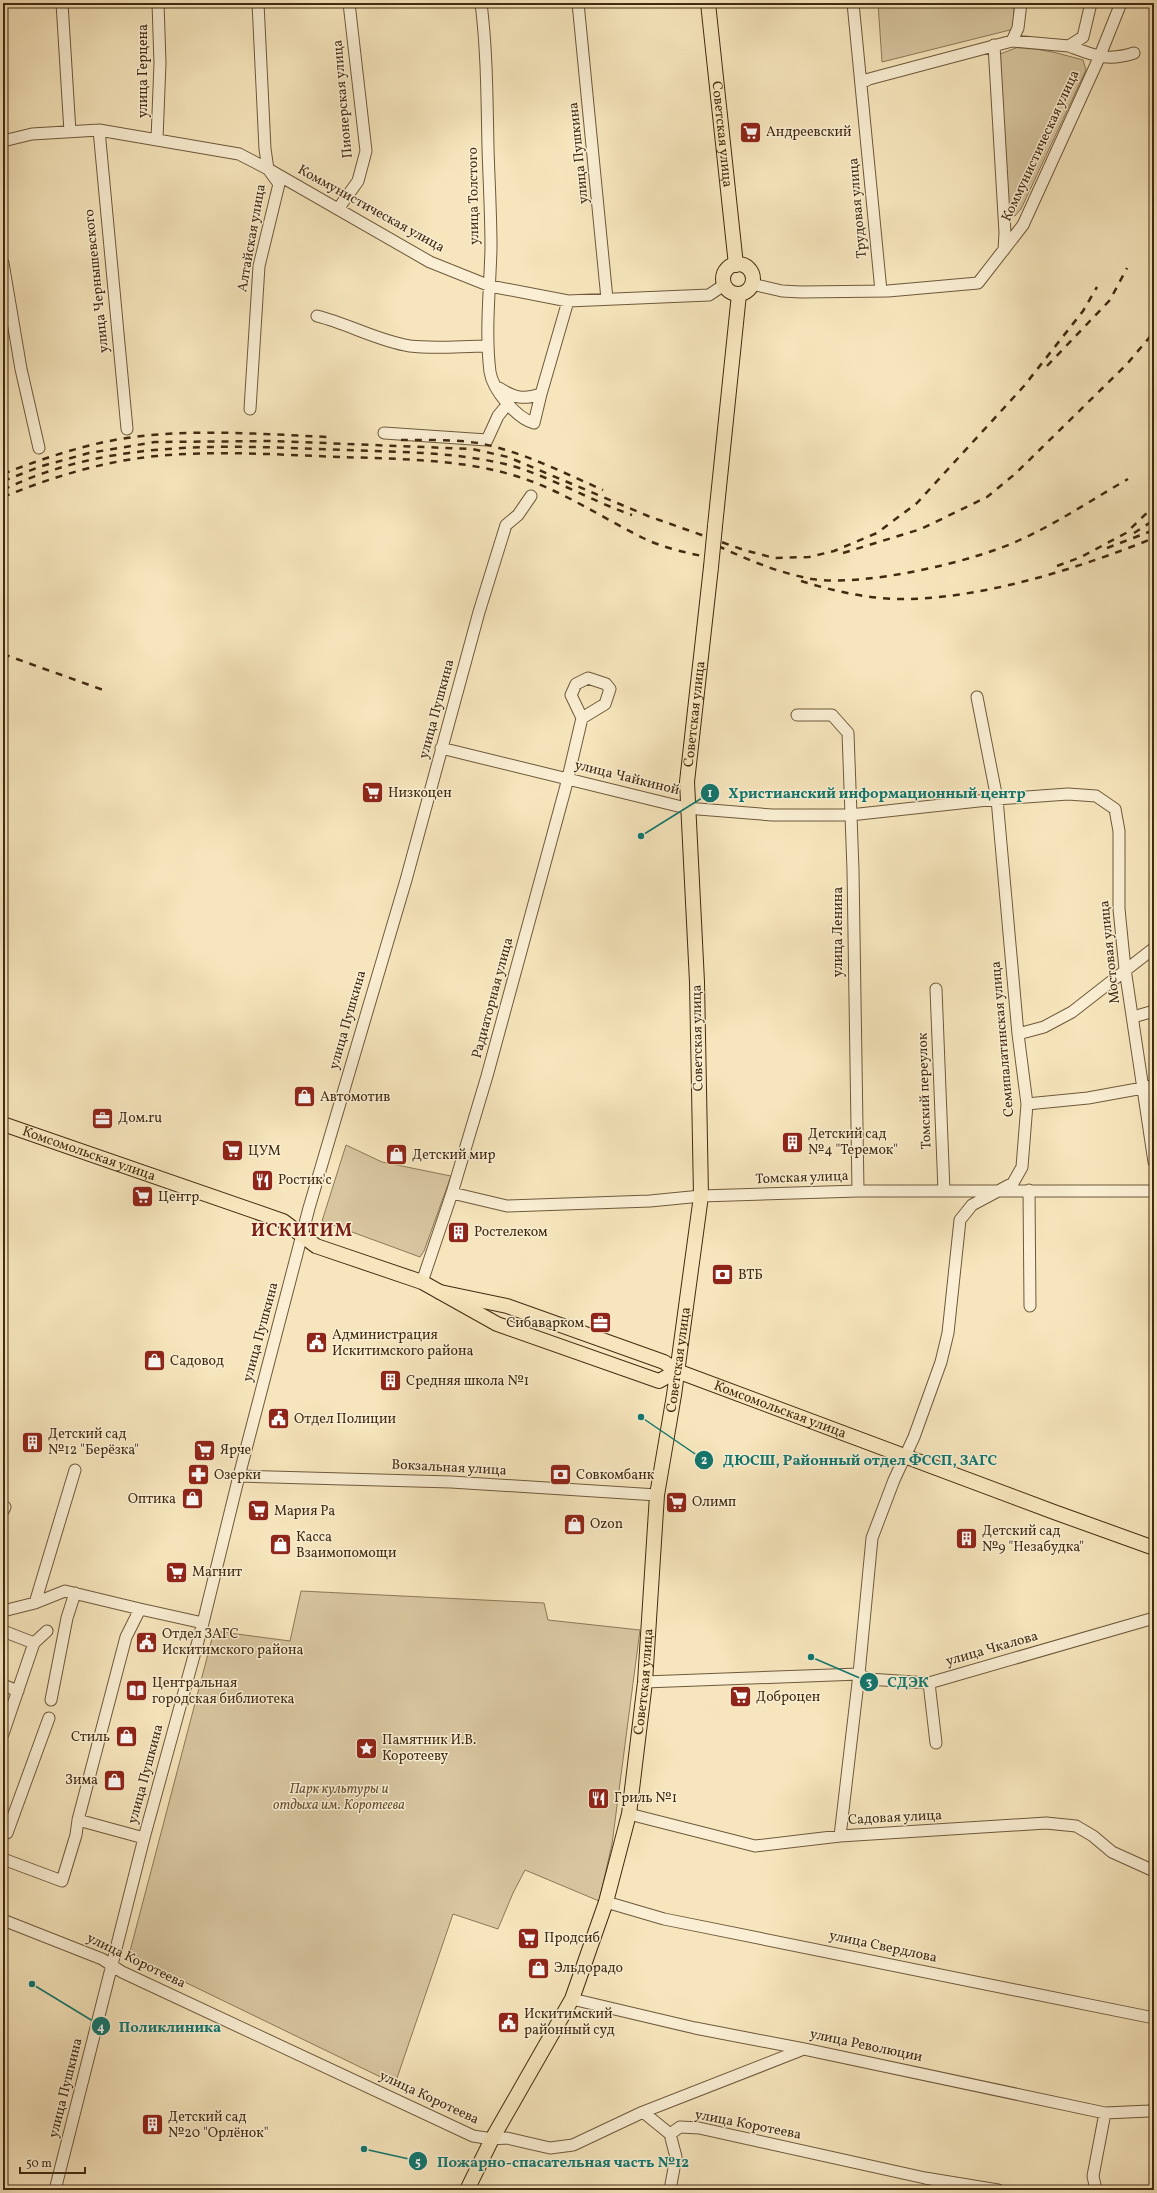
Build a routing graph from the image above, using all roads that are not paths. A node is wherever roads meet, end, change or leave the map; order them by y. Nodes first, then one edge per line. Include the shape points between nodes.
1 (62, 3) edge
2 (158, 3) edge
3 (258, 3) edge
4 (349, 3) edge
5 (481, 3) edge
6 (578, 3) edge
7 (708, 3) edge
8 (853, 3) edge
9 (1021, 3) edge
10 (1091, 3) edge
11 (1121, 3) edge
12 (1012, 41) junction
13 (994, 45) junction
14 (1069, 46) junction
15 (1134, 53) dead end
16 (1099, 58) junction
17 (861, 83) junction
18 (98, 130) junction
19 (70, 132) junction
20 (157, 139) junction
21 (3, 141) edge
22 (268, 168) junction
23 (338, 209) junction
24 (1003, 251) junction
25 (3, 263) edge
26 (736, 264) junction
27 (752, 284) junction
28 (724, 285) junction
29 (490, 286) junction
30 (881, 291) junction
31 (739, 294) junction
32 (607, 300) junction
33 (568, 301) junction
34 (318, 316) dead end
35 (487, 346) junction
36 (496, 386) junction
37 (541, 394) junction
38 (506, 402) junction
39 (250, 409) dead end
40 (127, 429) dead end
41 (384, 433) dead end
42 (39, 448) dead end
43 (531, 496) dead end
44 (977, 697) dead end
45 (797, 715) dead end
46 (582, 718) dead end
47 (441, 748) junction
48 (567, 779) junction
49 (997, 799) junction
50 (686, 808) junction
51 (1115, 808) joint
52 (850, 815) junction
53 (1154, 948) edge
54 (1125, 969) junction
55 (936, 989) dead end
56 (1154, 1011) edge
57 (1133, 1017) junction
58 (1018, 1034) junction
59 (1148, 1087) edge
60 (1027, 1104) junction
61 (3, 1124) edge
62 (1154, 1162) edge
63 (1029, 1190) junction
64 (858, 1191) junction
65 (944, 1191) junction
66 (998, 1192) junction
67 (1154, 1192) edge
68 (452, 1193) junction
69 (702, 1196) junction
70 (302, 1236) junction
71 (422, 1282) junction
72 (440, 1292) junction
73 (1030, 1306) dead end
74 (677, 1370) junction
75 (905, 1457) junction
76 (75, 1470) dead end
77 (239, 1476) junction
78 (657, 1495) junction
79 (1154, 1548) edge
80 (75, 1592) junction
81 (36, 1603) junction
82 (140, 1609) junction
83 (3, 1611) edge
84 (1154, 1618) edge
85 (203, 1623) junction
86 (3, 1631) edge
87 (47, 1631) dead end
88 (34, 1643) junction
89 (859, 1674) junction
90 (645, 1682) junction
91 (929, 1682) junction
92 (3, 1685) edge
93 (18, 1691) junction
94 (51, 1700) dead end
95 (50, 1718) dead end
96 (3, 1734) edge
97 (936, 1743) dead end
98 (629, 1814) junction
99 (78, 1820) junction
100 (3, 1834) edge
101 (840, 1836) junction
102 (144, 1838) junction
103 (3, 1859) edge
104 (1154, 1871) edge
105 (606, 1902) junction
106 (3, 1920) edge
107 (113, 1967) junction
108 (572, 1999) junction
109 (1154, 2018) edge
110 (804, 2049) junction
111 (1154, 2109) edge
112 (643, 2112) junction
113 (1105, 2113) junction
114 (670, 2134) junction
115 (492, 2139) junction
116 (55, 2190) edge
117 (468, 2190) edge
118 (670, 2190) edge
119 (998, 2190) edge
120 (1096, 2190) edge

1 - 19 street
2 - 20 street, улица Герцена via 160,63
3 - 22 street, Алтайская улица
4 - 23 street, Пионерская улица via 366,151 358,181
5 - 29 street, улица Толстого via 488,90
6 - 32 street, улица Пушкина
7 - 26 main road, Советская улица
8 - 17 street, Трудовая улица
9 - 12 street via 1018,28
10 - 14 street via 1083,37
11 - 16 street, Коммунистическая улица
12 - 13 street
12 - 14 street
13 - 17 street
13 - 24 street via 1005,233
14 - 16 street
15 - 16 street
16 - 24 street, Коммунистическая улица via 1023,225
17 - 30 street, Трудовая улица
18 - 19 street, Коммунистическая улица
18 - 20 street, Коммунистическая улица
18 - 40 street, улица Чернышевского
19 - 21 street, Коммунистическая улица via 32,134
20 - 22 street, Коммунистическая улица via 239,154
22 - 23 street, Коммунистическая улица
22 - 39 street, Алтайская улица via 279,184 259,266
23 - 29 street, Коммунистическая улица via 430,262
24 - 30 street, Коммунистическая улица via 978,283
25 - 42 street via 21,369
26 - 27 main road via 749,270 752,274
26 - 28 main road via 725,272
27 - 30 street, Коммунистическая улица via 782,291
27 - 31 main road via 747,291
28 - 31 main road via 730,292
28 - 32 street, Коммунистическая улица via 709,294
29 - 33 street, Коммунистическая улица
29 - 35 street, улица Толстого
31 - 50 main road, Советская улица, bridge via 686,782
32 - 33 street, Коммунистическая улица
33 - 37 street
34 - 35 street via 373,336 411,346
35 - 36 street, улица Толстого via 490,373
36 - 37 street via 513,397 530,398
36 - 38 street, улица Толстого
37 - 38 street, улица Толстого via 534,423 516,413
38 - 41 street via 487,440
43 - 47 street, улица Пушкина via 518,515 506,525
44 - 49 street, Семипалатинская улица
45 - 52 street, улица Ленина via 832,715 848,732
46 - 48 street, Радиаторная улица
47 - 48 street, улица Чайкиной
47 - 70 street, улица Пушкина via 406,880
48 - 50 street, улица Чайкиной
48 - 68 street, Радиаторная улица via 487,1076
49 - 51 street, улица Чайкиной via 1068,794 1096,796
49 - 52 street, улица Чайкиной
49 - 58 street, Семипалатинская улица
50 - 52 street, улица Чайкиной via 772,815
50 - 69 main road, Советская улица via 697,982
51 - 54 street, Мостовая улица via 1120,831 1119,908
52 - 64 street, улица Ленина
53 - 54 street
54 - 57 street, Мостовая улица
54 - 58 street via 1072,1012 1044,1027
55 - 65 street, Томский переулок
56 - 57 street
57 - 59 street, Мостовая улица
58 - 60 street, Семипалатинская улица
59 - 60 street via 1088,1098
59 - 62 street, Мостовая улица
60 - 66 street, Семипалатинская улица via 1022,1167 1013,1182
61 - 70 main road, Комсомольская улица via 283,1221
63 - 66 street, Томская улица
63 - 67 street, Томская улица
63 - 73 street
64 - 65 street, Томская улица
64 - 69 street, Томская улица
65 - 66 street, Томская улица
66 - 75 street, Семипалатинская улица via 972,1205 960,1220 948,1333 933,1386
68 - 69 street, Томская улица via 507,1206 650,1201
68 - 71 street, Радиаторная улица
69 - 74 main road, Советская улица
70 - 71 main road, Комсомольская улица via 316,1246
70 - 77 street, улица Пушкина
71 - 72 main road, Комсомольская улица
72 - 74 main road, Комсомольская улица via 507,1306 664,1362
72 - 74 main road, Комсомольская улица via 498,1324 659,1381
74 - 75 main road, Комсомольская улица
74 - 78 main road, Советская улица
75 - 79 main road, Комсомольская улица
75 - 89 street, Семипалатинская улица via 872,1538
76 - 81 street
77 - 78 street, Вокзальная улица via 451,1482
77 - 85 street, улица Пушкина
78 - 90 main road, Советская улица
80 - 81 street via 65,1591
80 - 82 street
80 - 94 street via 67,1618
81 - 83 street
82 - 85 street
82 - 99 street via 126,1637
84 - 91 street, улица Чкалова
85 - 102 street, улица Пушкина
86 - 88 street
87 - 88 street
88 - 93 street
89 - 90 street, улица Чкалова
89 - 91 street, улица Чкалова via 868,1679
89 - 101 street, Семипалатинская улица
90 - 98 main road, Советская улица
91 - 97 street
92 - 93 street
93 - 96 street
95 - 100 street via 7,1833
98 - 101 street, Садовая улица via 755,1846
98 - 105 main road, Советская улица
99 - 102 street
99 - 103 street via 62,1882
101 - 104 street, Садовая улица via 1046,1823 1076,1826 1112,1852
102 - 107 street, улица Пушкина
105 - 108 main road, Советская улица
105 - 109 street, улица Свердлова via 664,1918
106 - 107 street, улица Коротеева via 102,1959
107 - 115 street, улица Коротеева via 473,2136
107 - 116 street, улица Пушкина
108 - 110 street, улица Революции via 695,2028
108 - 115 main road, Советская улица
110 - 112 street, улица Коротеева
110 - 113 street, улица Революции
111 - 113 street, улица Революции
112 - 114 street
112 - 115 street, улица Коротеева via 573,2145 550,2148 507,2138
113 - 120 street via 1094,2176
114 - 118 street via 676,2157
114 - 119 street, улица Коротеева via 680,2127 699,2128 925,2178
115 - 117 main road, Советская улица

